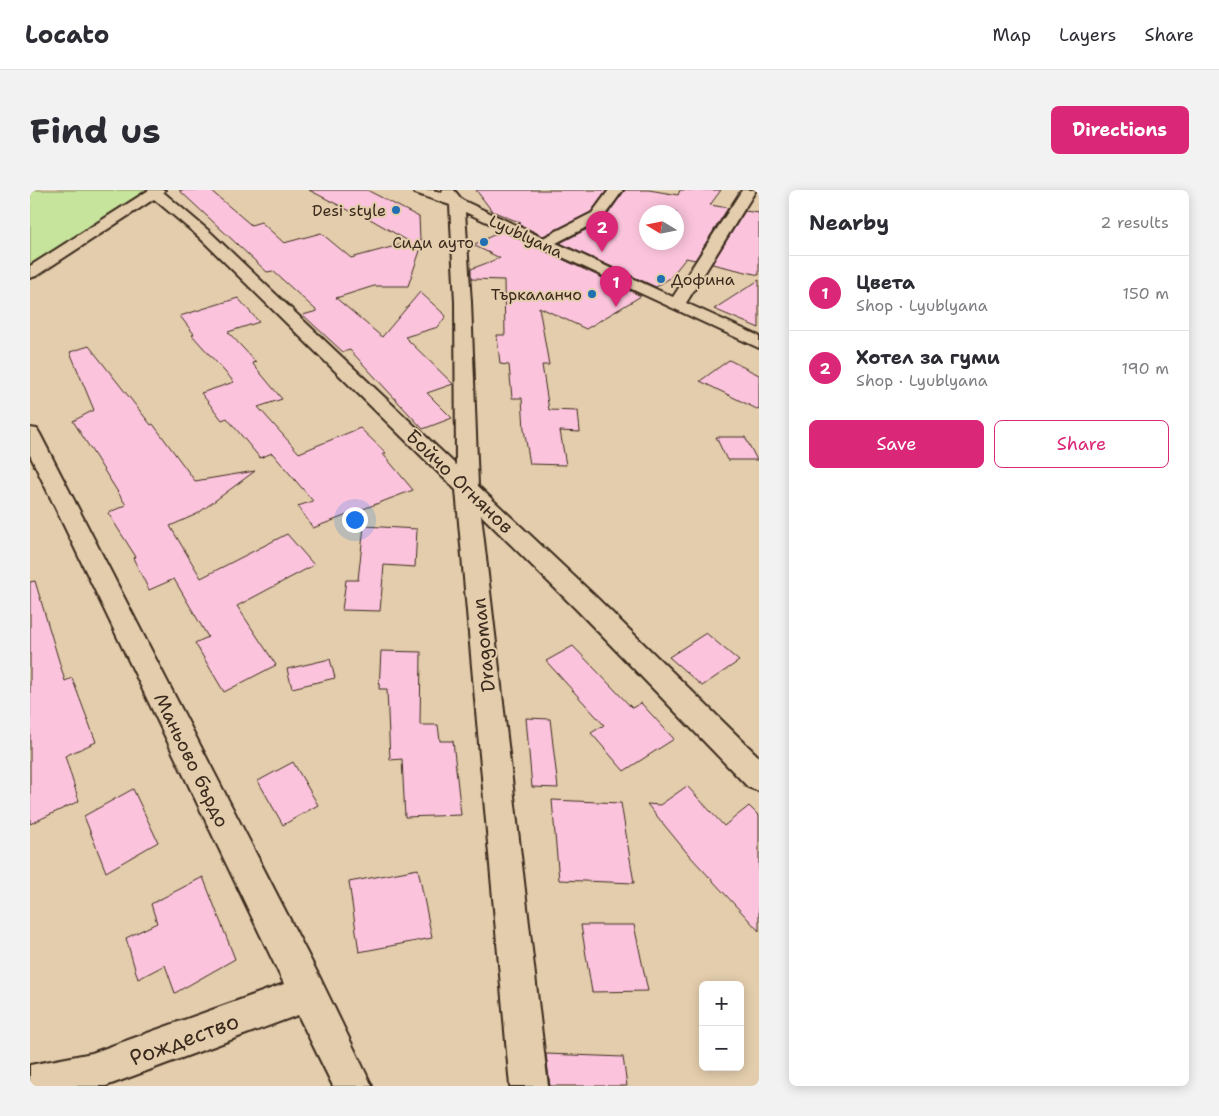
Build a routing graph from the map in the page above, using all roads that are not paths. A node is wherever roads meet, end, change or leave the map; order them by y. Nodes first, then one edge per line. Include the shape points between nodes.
1 (420, 190) edge
2 (616, 190) edge
3 (749, 190) edge
4 (157, 191) edge
5 (451, 196) edge
6 (543, 244) junction
7 (30, 273) edge
8 (676, 305) junction
9 (759, 343) edge
10 (30, 434) edge
11 (468, 488) junction
12 (759, 776) edge
13 (308, 994) junction
14 (30, 1084) edge
15 (353, 1086) edge
16 (529, 1086) edge

1 - 5 street, Lyublyana
2 - 6 street via 598,216
3 - 8 street
4 - 7 street
4 - 11 street, Бойчо Огнянов
5 - 6 street, Lyublyana
5 - 11 street, Dragoman via 464,302
6 - 8 street, Lyublyana
8 - 9 street, Lyublyana
10 - 13 street, Маньово бърдо
11 - 12 street, Бойчо Огнянов
11 - 16 street, Dragoman
13 - 14 street, Рождество via 92,1072
13 - 15 street, Маньово бърдо

